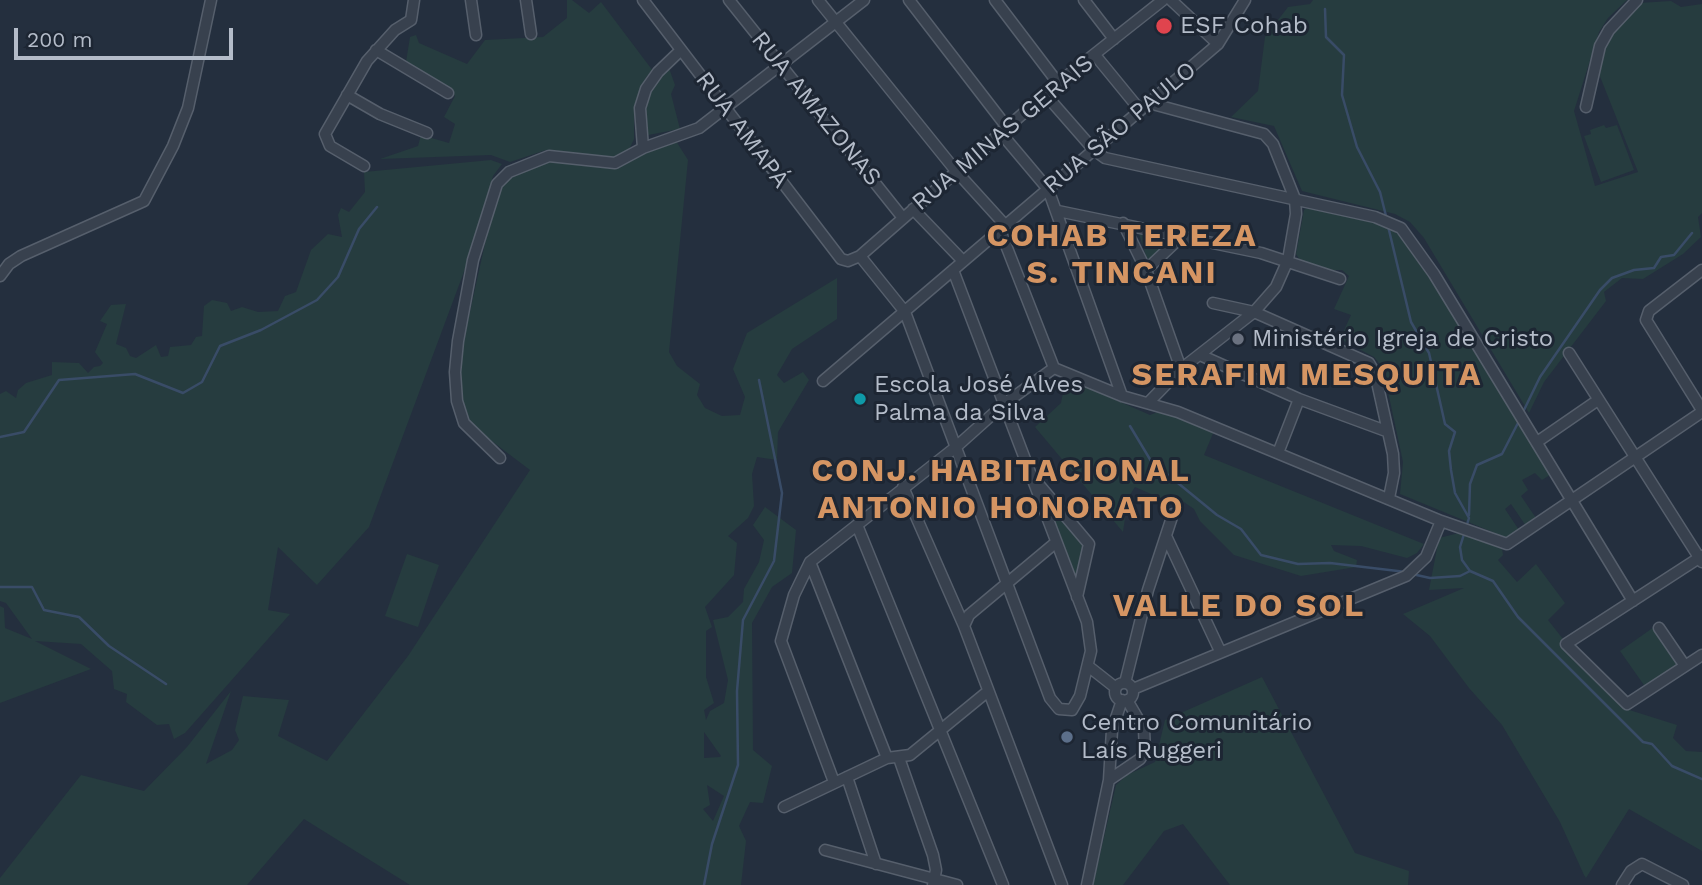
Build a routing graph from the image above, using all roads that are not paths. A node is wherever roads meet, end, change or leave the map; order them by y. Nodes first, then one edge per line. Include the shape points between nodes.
1 (211, 0) edge
2 (414, 0) edge
3 (471, 0) edge
4 (526, 0) edge
5 (643, 0) edge
6 (729, 0) edge
7 (818, 0) edge
8 (864, 0) edge
9 (909, 0) edge
10 (995, 0) edge
11 (1084, 0) edge
12 (1163, 0) edge
13 (1171, 0) edge
14 (1245, 0) edge
15 (1637, 0) edge
16 (836, 22) junction
17 (531, 34) dead end
18 (476, 35) dead end
19 (1114, 39) junction
20 (1218, 44) junction
21 (376, 50) junction
22 (681, 50) junction
23 (1095, 55) junction
24 (780, 66) junction
25 (1058, 83) junction
26 (448, 93) dead end
27 (1045, 94) junction
28 (347, 95) junction
29 (1149, 103) junction
30 (1586, 107) dead end
31 (726, 108) junction
32 (1140, 110) junction
33 (1003, 129) junction
34 (427, 132) dead end
35 (643, 148) junction
36 (1094, 150) junction
37 (364, 166) dead end
38 (956, 171) junction
39 (1048, 189) junction
40 (1295, 199) junction
41 (913, 209) junction
42 (1058, 211) junction
43 (904, 218) junction
44 (1124, 223) junction
45 (1002, 228) junction
46 (1183, 235) junction
47 (860, 256) junction
48 (1288, 260) junction
49 (963, 261) junction
50 (953, 270) junction
51 (1146, 270) junction
52 (1702, 270) edge
53 (0, 276) edge
54 (1340, 279) dead end
55 (1213, 303) dead end
56 (905, 312) junction
57 (1254, 312) junction
58 (1569, 353) dead end
59 (1200, 355) junction
60 (1054, 368) junction
61 (1181, 369) junction
62 (823, 381) dead end
63 (1122, 397) junction
64 (1299, 399) junction
65 (1598, 400) junction
66 (1148, 403) junction
67 (1004, 404) junction
68 (1702, 411) edge
69 (1386, 431) junction
70 (1537, 442) junction
71 (956, 447) junction
72 (1278, 453) junction
73 (500, 458) dead end
74 (1635, 459) junction
75 (1031, 476) junction
76 (903, 487) junction
77 (1389, 498) junction
78 (1571, 501) junction
79 (1174, 514) dead end
80 (1441, 521) junction
81 (857, 525) junction
82 (1166, 536) junction
83 (1054, 544) junction
84 (1701, 559) edge
85 (810, 562) junction
86 (1006, 584) junction
87 (1077, 598) junction
88 (1633, 601) junction
89 (964, 626) junction
90 (1660, 628) dead end
91 (1220, 651) junction
92 (1702, 655) edge
93 (1088, 666) junction
94 (1685, 666) junction
95 (1125, 687) junction
96 (987, 692) junction
97 (1124, 700) junction
98 (942, 731) junction
99 (887, 758) junction
100 (899, 758) junction
101 (847, 778) junction
102 (1108, 780) junction
103 (834, 782) junction
104 (785, 807) dead end
105 (825, 850) dead end
106 (876, 864) junction
107 (934, 882) edge
108 (957, 885) edge
109 (1003, 885) edge
110 (1062, 885) edge
111 (1087, 885) edge
112 (1622, 885) edge
113 (1683, 885) edge

1 - 53 street via 188,108 144,201 21,256
2 - 21 street via 411,20
3 - 18 street
4 - 17 street
5 - 22 street, RUA AMAPÁ
6 - 24 street, RUA AMAZONAS
7 - 16 street
8 - 16 street
9 - 33 street
10 - 25 street
11 - 19 street
12 - 19 street, RUA MINAS GERAIS
13 - 20 street
14 - 20 street, RUA SÃO PAULO
15 - 30 street via 1600,46
16 - 24 street
16 - 38 street
19 - 23 street, RUA MINAS GERAIS
20 - 29 street, RUA SÃO PAULO
21 - 26 street
21 - 28 street
22 - 31 street, RUA AMAPÁ
22 - 35 street via 646,89 640,107
23 - 25 street, RUA MINAS GERAIS
23 - 32 street
24 - 31 street
24 - 43 street, RUA AMAZONAS
25 - 27 street, RUA MINAS GERAIS
27 - 33 street, RUA MINAS GERAIS
27 - 36 street
28 - 34 street
28 - 37 street via 325,134 330,146
29 - 32 street, RUA SÃO PAULO
29 - 40 street via 1258,130 1273,145
31 - 35 street via 699,128
31 - 47 street, RUA AMAPÁ via 841,259
32 - 36 street, RUA SÃO PAULO
33 - 38 street, RUA MINAS GERAIS
33 - 39 street
35 - 73 street via 615,163 549,156 509,172 497,184 473,260 455,372 464,423
36 - 39 street, RUA SÃO PAULO
36 - 40 street via 1120,162
38 - 41 street, RUA MINAS GERAIS
38 - 45 street
39 - 42 street
39 - 45 street, RUA SÃO PAULO
40 - 48 street
40 - 70 street via 1391,222 1410,238
41 - 43 street, RUA MINAS GERAIS
41 - 49 street
42 - 44 street
42 - 63 street
43 - 47 street, RUA MINAS GERAIS
44 - 46 street
44 - 51 street
45 - 49 street, RUA SÃO PAULO
45 - 60 street
46 - 48 street
46 - 51 street
47 - 56 street
48 - 54 street
48 - 57 street via 1282,278
49 - 50 street, RUA SÃO PAULO
50 - 56 street, RUA SÃO PAULO
50 - 67 street
51 - 61 street
52 - 68 street via 1649,311 1648,324
55 - 57 street
56 - 62 street, RUA SÃO PAULO
56 - 71 street
57 - 59 street
57 - 69 street via 1369,363 1376,373
58 - 65 street
59 - 61 street
59 - 64 street
60 - 63 street
60 - 67 street
61 - 66 street
63 - 66 street
64 - 69 street
64 - 72 street
65 - 70 street
65 - 74 street
66 - 72 street
67 - 71 street
67 - 75 street
68 - 74 street
69 - 77 street via 1394,454
70 - 78 street
71 - 76 street
71 - 86 street
72 - 77 street
74 - 78 street
74 - 84 street
75 - 83 street
75 - 87 street via 1089,544
76 - 81 street
76 - 89 street
77 - 80 street
78 - 80 street via 1513,542 1501,544
78 - 88 street
79 - 82 street
80 - 91 street via 1426,557 1406,576
81 - 85 street
81 - 98 street
82 - 91 street
82 - 95 street via 1147,590
83 - 86 street
83 - 87 street
84 - 88 street
85 - 99 street
85 - 103 street via 794,595 781,641
86 - 89 street via 970,615
86 - 93 street via 1050,698 1059,709 1072,710 1076,705
87 - 93 street via 1091,639
88 - 94 street via 1566,643 1627,704
89 - 96 street
90 - 94 street
91 - 95 street
92 - 94 street
93 - 95 street
95 - 97 street
95 - 97 street via 1116,694
96 - 98 street
96 - 110 street
97 - 102 street via 1112,730
97 - 102 street via 1143,729 1145,751
98 - 100 street
98 - 109 street
99 - 100 street
99 - 101 street
100 - 107 street via 933,855
101 - 103 street
101 - 106 street
102 - 111 street
103 - 104 street
105 - 106 street
106 - 107 street
107 - 108 street
112 - 113 street via 1630,871 1642,864

